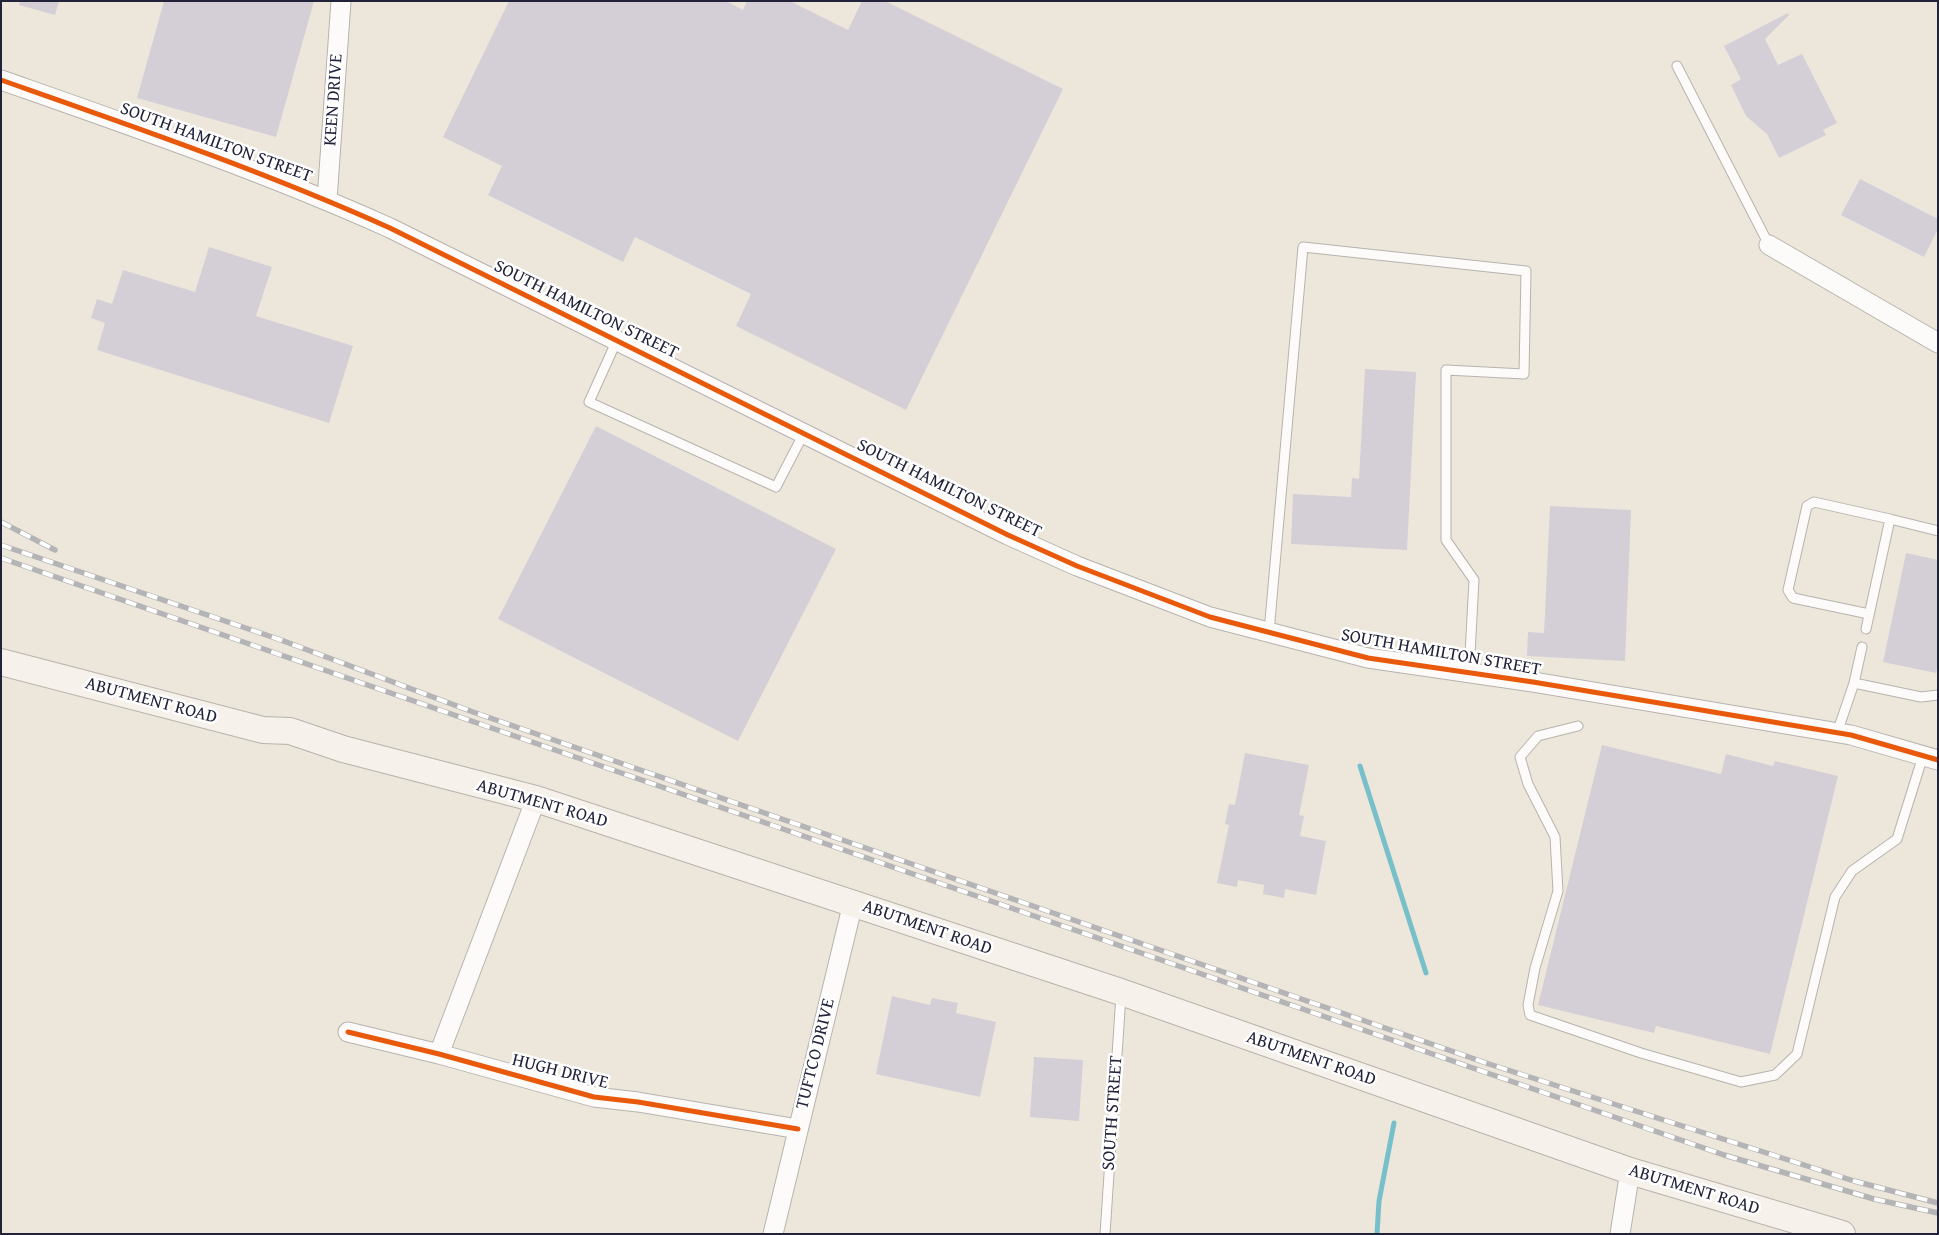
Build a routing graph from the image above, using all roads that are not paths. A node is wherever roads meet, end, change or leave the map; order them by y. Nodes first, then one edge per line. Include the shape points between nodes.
1 (341, 1) edge
2 (1677, 66) dead end
3 (1, 80) edge
4 (327, 200) junction
5 (1769, 245) joint
6 (617, 340) junction
7 (1938, 343) edge
8 (804, 434) junction
9 (1890, 519) junction
10 (1938, 530) edge
11 (1870, 614) junction
12 (1866, 629) dead end
13 (1269, 632) junction
14 (1862, 647) dead end
15 (1, 662) edge
16 (1469, 673) junction
17 (1854, 683) junction
18 (1938, 695) edge
19 (1578, 726) dead end
20 (1837, 733) junction
21 (1930, 758) edge
22 (536, 799) junction
23 (853, 903) junction
24 (1121, 992) junction
25 (348, 1032) dead end
26 (439, 1054) junction
27 (798, 1129) junction
28 (1630, 1171) junction
29 (773, 1234) edge
30 (1105, 1234) edge
31 (1620, 1234) edge
32 (1842, 1234) edge

1 - 4 street, KEEN DRIVE
2 - 5 lane
3 - 4 street, SOUTH HAMILTON STREET
4 - 6 street, SOUTH HAMILTON STREET
5 - 7 street
6 - 8 street, SOUTH HAMILTON STREET
6 - 8 lane via 589,402 776,487
8 - 13 street, SOUTH HAMILTON STREET via 1077,566 1210,617
9 - 10 lane
9 - 11 lane
9 - 11 lane via 1814,502 1807,506 1788,590 1793,598
11 - 12 lane
13 - 16 street, SOUTH HAMILTON STREET via 1368,658
13 - 16 lane via 1303,247 1526,271 1524,374 1446,370 1446,540 1474,580
14 - 17 lane
15 - 22 main road, ABUTMENT ROAD via 263,730 290,731 343,749
16 - 20 street, SOUTH HAMILTON STREET
17 - 18 lane via 1921,697
17 - 20 lane
19 - 21 lane via 1538,736 1520,757 1528,784 1554,837 1558,891 1535,968 1528,1005 1530,1015 1641,1053 1741,1082 1775,1075 1797,1054 1835,897 1852,871 1897,839
20 - 21 street, SOUTH HAMILTON STREET
22 - 23 main road, ABUTMENT ROAD
22 - 26 street
23 - 24 main road, ABUTMENT ROAD
23 - 27 street, TUFTCO DRIVE
24 - 28 main road, ABUTMENT ROAD
24 - 30 lane, SOUTH STREET
25 - 26 street, HUGH DRIVE
26 - 27 street, HUGH DRIVE via 594,1097
27 - 29 street, TUFTCO DRIVE
28 - 31 street
28 - 32 main road, ABUTMENT ROAD

